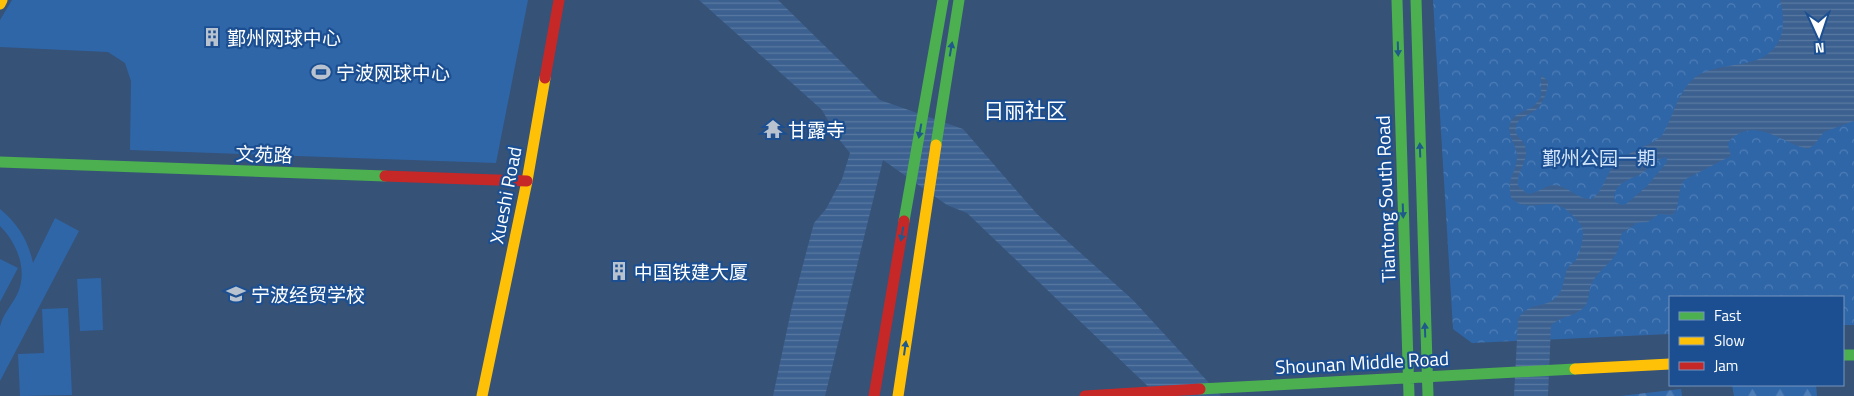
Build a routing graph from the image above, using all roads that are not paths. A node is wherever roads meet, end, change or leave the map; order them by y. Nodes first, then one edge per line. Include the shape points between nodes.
1 (2, 0) edge
2 (559, 0) edge
3 (943, 0) edge
4 (959, 0) edge
5 (1396, 0) edge
6 (1416, 0) edge
7 (0, 4) edge
8 (0, 162) edge
9 (526, 181) junction
10 (1669, 364) edge
11 (1427, 376) junction
12 (1408, 377) junction
13 (482, 396) edge
14 (874, 396) edge
15 (898, 396) edge
16 (1086, 396) edge
17 (1409, 396) edge
18 (1428, 396) edge

1 - 7 main road
2 - 9 main road, Xueshi Road
3 -> 14 main road
15 -> 4 main road
5 -> 12 main road, Tiantong South Road
11 -> 6 main road, Tiantong South Road
8 - 9 main road, 文苑路
9 - 13 main road, Xueshi Road
10 - 11 main road, Shounan Middle Road
11 - 12 main road, Shounan Middle Road
11 - 18 main road, Tiantong South Road
12 - 16 main road, Shounan Middle Road
12 - 17 main road, Tiantong South Road

